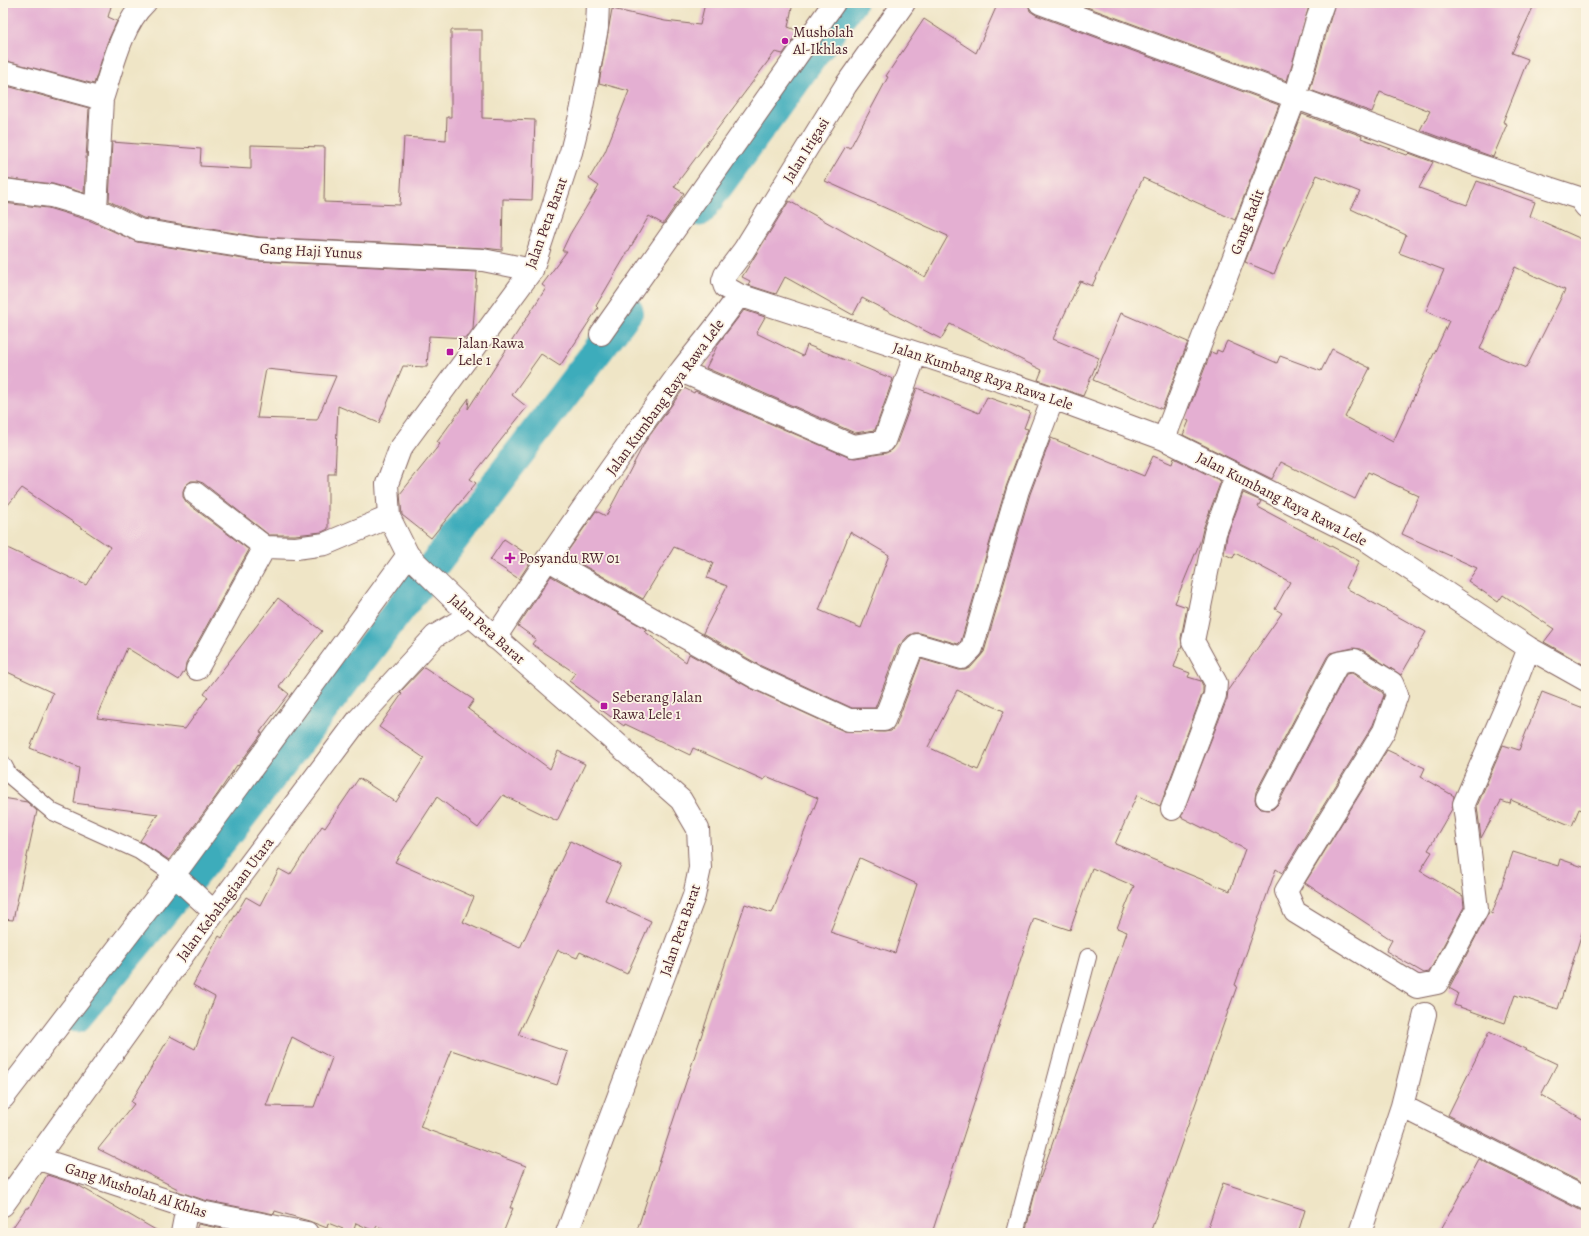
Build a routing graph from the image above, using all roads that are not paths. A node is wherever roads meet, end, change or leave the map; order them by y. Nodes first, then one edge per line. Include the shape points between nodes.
1 (145, 3) edge
2 (598, 3) edge
3 (834, 3) edge
4 (904, 3) edge
5 (1040, 3) edge
6 (1324, 3) edge
7 (3, 72) edge
8 (1295, 98) junction
9 (102, 99) junction
10 (3, 190) edge
11 (1586, 207) edge
12 (96, 209) junction
13 (532, 270) junction
14 (739, 295) junction
15 (601, 334) dead end
16 (916, 353) junction
17 (681, 371) junction
18 (1053, 398) junction
19 (1164, 439) junction
20 (1236, 476) junction
21 (196, 493) dead end
22 (389, 517) junction
23 (265, 547) junction
24 (410, 557) junction
25 (547, 559) junction
26 (469, 615) junction
27 (495, 638) junction
28 (1529, 648) junction
29 (197, 669) dead end
30 (1586, 680) edge
31 (3, 764) edge
32 (1267, 798) dead end
33 (1172, 809) dead end
34 (176, 877) junction
35 (211, 909) junction
36 (1088, 957) dead end
37 (1425, 1014) dead end
38 (3, 1098) edge
39 (1402, 1106) junction
40 (36, 1158) junction
41 (1586, 1199) edge
42 (3, 1205) edge
43 (187, 1206) junction
44 (182, 1233) edge
45 (308, 1233) edge
46 (567, 1233) edge
47 (1015, 1233) edge
48 (1360, 1233) edge

1 - 9 street via 137,10 123,38
2 - 13 street, Jalan Peta Barat via 598,28 581,112 571,152
3 - 15 street
4 - 14 street, Jalan Irigasi via 846,84 744,250 725,276 725,287
5 - 8 street
6 - 8 street, Gang Radit
7 - 9 street
8 - 11 street via 1472,164 1579,198
8 - 19 street, Gang Radit
9 - 12 street
10 - 12 street, Gang Haji Yunus via 51,196
12 - 13 street, Gang Haji Yunus via 139,230 258,249 483,260
13 - 22 street, Jalan Peta Barat via 400,449 387,484
14 - 16 street, Jalan Kumbang Raya Rawa Lele
14 - 17 street, Jalan Kumbang Raya Rawa Lele
16 - 17 street via 884,441 853,446
16 - 18 street, Jalan Kumbang Raya Rawa Lele
17 - 25 street, Jalan Kumbang Raya Rawa Lele
18 - 19 street, Jalan Kumbang Raya Rawa Lele
18 - 25 street via 1018,490 972,648 962,658 917,645 911,651 884,720 849,720 755,677
19 - 20 street, Jalan Kumbang Raya Rawa Lele
20 - 28 street, Jalan Kumbang Raya Rawa Lele via 1368,541
20 - 33 street via 1215,532 1193,641 1216,683 1215,695
21 - 23 street
22 - 23 street via 325,544 296,548
22 - 24 street, Jalan Peta Barat
23 - 29 street
24 - 26 street, Jalan Peta Barat
24 - 34 street
25 - 27 street, Jalan Kumbang Raya Rawa Lele
26 - 27 street, Jalan Peta Barat
26 - 35 street, Jalan Kebahagiaan Utara via 434,636 358,720
27 - 46 street, Jalan Peta Barat via 681,800 698,829 700,868 694,896
28 - 30 street, Jalan Kumbang Raya Rawa Lele
28 - 32 street via 1464,804 1478,910 1436,982 1417,987 1295,912 1286,891 1384,731 1398,695 1392,682 1354,660 1338,663
31 - 34 lane via 9,775 53,812 139,851
34 - 35 street
34 - 38 street
35 - 40 street, Jalan Kebahagiaan Utara
36 - 47 lane
37 - 39 street
39 - 41 street
39 - 48 street
40 - 42 street, Jalan Kebahagiaan Utara
40 - 43 street, Gang Musholah Al Khlas
43 - 44 street
43 - 45 street, Gang Musholah Al Khlas via 201,1212

